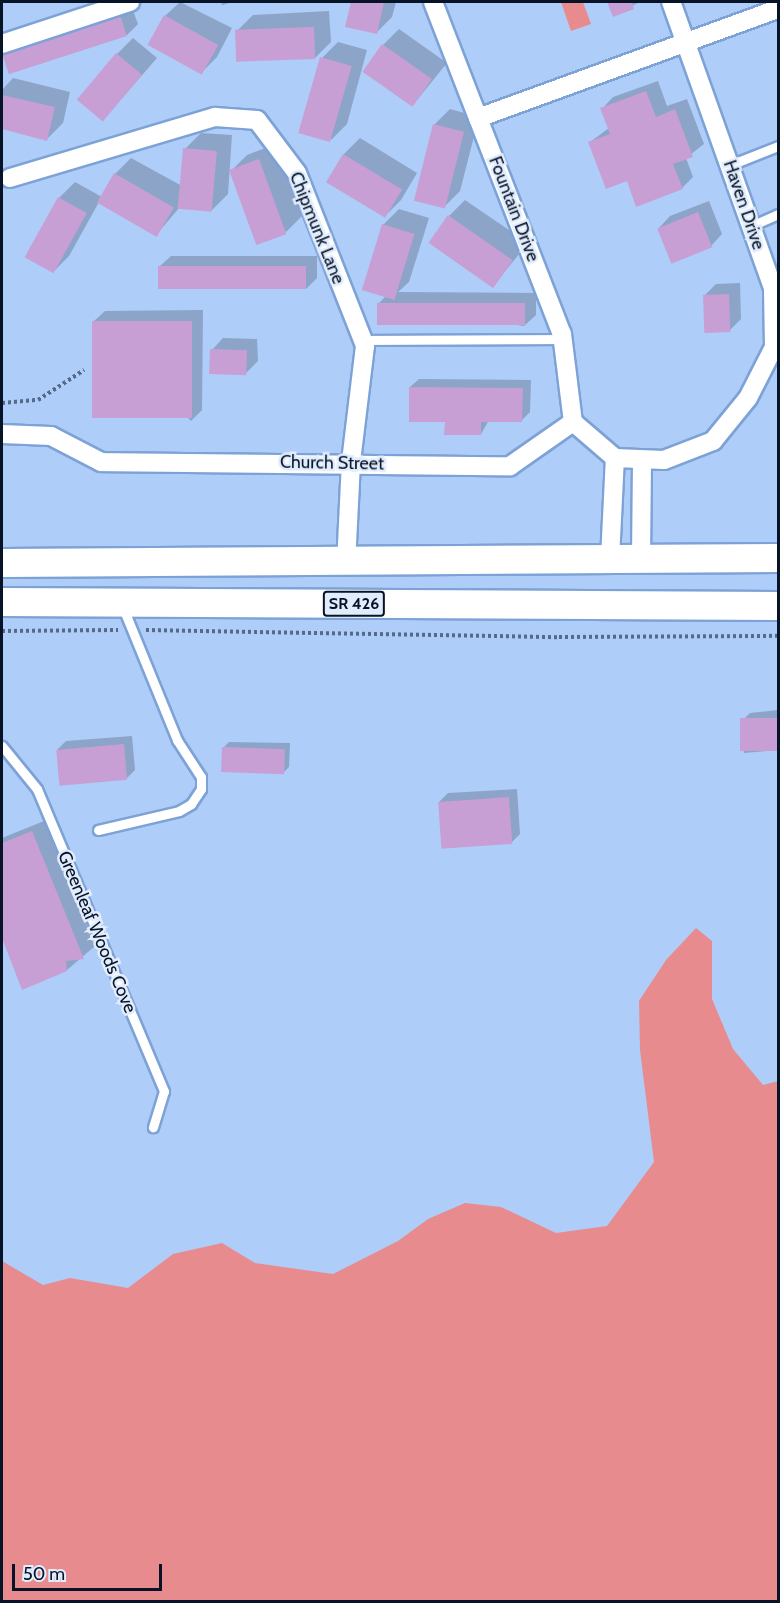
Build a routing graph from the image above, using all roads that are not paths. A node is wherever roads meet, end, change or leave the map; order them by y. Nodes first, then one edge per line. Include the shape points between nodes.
1 (129, 2) edge
2 (433, 2) edge
3 (671, 2) edge
4 (778, 9) edge
5 (2, 44) edge
6 (688, 44) junction
7 (478, 118) junction
8 (778, 146) edge
9 (730, 165) junction
10 (10, 178) dead end
11 (778, 214) edge
12 (751, 226) junction
13 (563, 339) junction
14 (362, 340) junction
15 (776, 347) edge
16 (573, 423) junction
17 (2, 434) edge
18 (615, 458) junction
19 (642, 461) junction
20 (351, 462) junction
21 (641, 558) junction
22 (778, 558) edge
23 (610, 559) junction
24 (346, 562) junction
25 (2, 563) edge
26 (2, 602) edge
27 (121, 603) junction
28 (778, 606) edge
29 (2, 746) edge
30 (98, 830) dead end
31 (153, 1127) dead end

1 - 5 street
2 - 7 street, Fountain Drive
3 - 6 street, Haven Drive
4 - 6 street
6 - 7 street
6 - 9 street, Haven Drive
7 - 13 street, Fountain Drive
8 - 9 lane
9 - 12 street, Haven Drive
10 - 14 street, Chipmunk Lane via 215,117 257,120 297,173
11 - 12 lane
12 - 15 street, Haven Drive via 773,288
13 - 14 lane
13 - 16 street, Fountain Drive
14 - 20 street, Chipmunk Lane via 365,346
15 - 19 street, Haven Drive via 747,398 713,441 664,460
16 - 18 street
16 - 20 street, Church Street via 510,466
17 - 20 street, Church Street via 51,436 101,462
18 - 19 street
18 - 23 street
19 - 21 street
20 - 24 street, Chipmunk Lane
21 - 22 main road
21 - 23 main road
23 - 24 main road
24 - 25 main road
26 - 27 main road, SR 426
27 - 28 main road, SR 426
27 - 30 lane via 177,740 201,777 201,789 191,804 179,811
29 - 31 lane, Greenleaf Woods Cove via 37,789 164,1091

